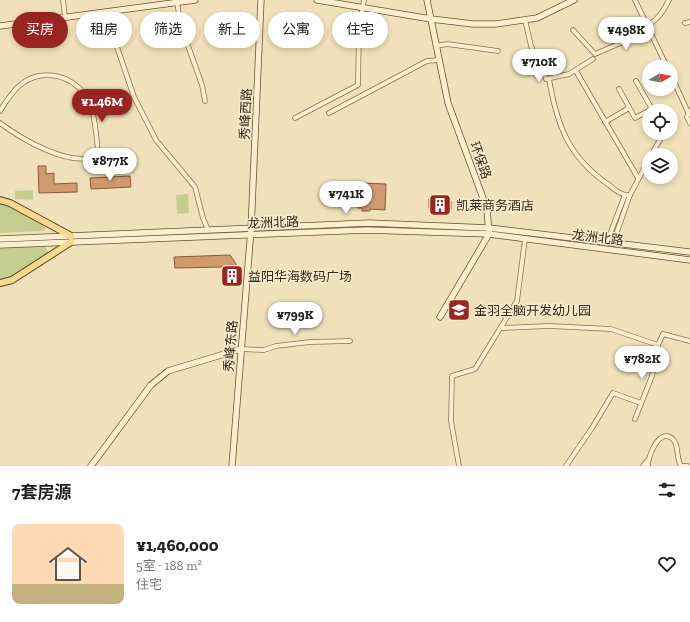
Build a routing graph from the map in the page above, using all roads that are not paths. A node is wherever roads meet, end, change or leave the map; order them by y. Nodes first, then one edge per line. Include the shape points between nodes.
1 (63, 0) edge
2 (195, 0) edge
3 (261, 0) edge
4 (317, 0) edge
5 (364, 0) edge
6 (427, 0) edge
7 (574, 0) edge
8 (635, 0) edge
9 (669, 0) edge
10 (177, 2) junction
11 (362, 7) junction
12 (113, 11) junction
13 (65, 12) edge
14 (68, 18) edge
15 (430, 19) junction
16 (525, 20) junction
17 (690, 22) edge
18 (685, 23) dead end
19 (12, 25) edge
20 (0, 26) edge
21 (648, 26) junction
22 (573, 30) dead end
23 (436, 46) junction
24 (498, 51) dead end
25 (593, 59) dead end
26 (439, 60) junction
27 (664, 60) edge
28 (576, 70) junction
29 (549, 79) junction
30 (636, 81) dead end
31 (619, 89) dead end
32 (678, 89) edge
33 (205, 101) dead end
34 (649, 104) edge
35 (629, 108) junction
36 (0, 111) edge
37 (689, 112) edge
38 (329, 113) dead end
39 (642, 115) edge
40 (295, 118) dead end
41 (605, 122) junction
42 (0, 123) edge
43 (690, 123) edge
44 (642, 171) edge
45 (638, 178) junction
46 (625, 195) junction
47 (630, 195) junction
48 (0, 200) edge
49 (208, 230) junction
50 (250, 231) junction
51 (489, 231) junction
52 (0, 239) edge
53 (71, 239) junction
54 (525, 239) junction
55 (610, 243) junction
56 (0, 245) edge
57 (690, 252) edge
58 (690, 260) edge
59 (0, 283) edge
60 (440, 317) dead end
61 (501, 328) junction
62 (350, 341) dead end
63 (690, 341) edge
64 (658, 345) junction
65 (241, 349) junction
66 (641, 403) junction
67 (635, 419) dead end
68 (648, 459) junction
69 (91, 466) edge
70 (232, 466) edge
71 (459, 466) edge
72 (566, 466) edge
73 (643, 466) edge
74 (648, 466) edge
75 (681, 466) edge
76 (688, 466) edge

1 - 13 street
2 - 10 street
3 - 50 street, 秀峰西路
4 - 11 street
5 - 11 street
6 - 15 street, 环保路
7 - 16 street via 537,18
8 - 21 street
9 - 21 street via 661,16
10 - 12 street
10 - 33 street via 181,26 202,85
11 - 15 street
11 - 40 street via 358,29 358,85
12 - 14 street
12 - 49 street via 118,47 134,97 156,140 195,187
15 - 16 street via 473,24
15 - 23 street, 环保路
16 - 29 street via 531,46 546,78
17 - 18 street
19 - 20 street
21 - 22 street via 633,33 634,39 625,44 623,42 595,54
21 - 27 street
23 - 24 street via 447,44
23 - 26 street, 环保路
25 - 28 street
26 - 38 street via 427,61
26 - 51 street, 环保路 via 448,103 487,209
28 - 29 street
28 - 41 street
29 - 46 street via 554,110 566,139 578,157 602,180
30 - 34 street
31 - 35 street
32 - 37 street
35 - 39 street via 635,118
35 - 41 street
36 - 42 street via 19,86 32,79 46,75 67,78 90,103 98,151 92,158 68,156 46,150 17,136
37 - 43 street via 687,117
41 - 45 street
44 - 45 street
45 - 47 street
46 - 47 street
46 - 55 street
47 - 55 street
48 - 53 main road via 10,203
49 - 50 street, 龙洲北路
49 - 53 street, 龙洲北路
50 - 51 street, 龙洲北路
50 - 53 street, 龙洲北路
50 - 65 street, 秀峰东路
51 - 54 street, 龙洲北路
51 - 55 street, 龙洲北路
51 - 60 street
52 - 53 street, 龙洲北路
53 - 56 street, 龙洲北路
53 - 59 main road via 12,280
54 - 58 street, 龙洲北路
54 - 61 street via 517,302
55 - 57 street, 龙洲北路
61 - 64 street via 549,326 611,329
61 - 71 street via 475,369 452,376 451,421
62 - 65 street via 276,346 264,350
63 - 64 street via 662,334
64 - 66 street via 652,376
65 - 69 street via 168,371 151,385
65 - 70 street, 秀峰东路
66 - 67 street
66 - 72 street via 613,393
68 - 73 street
68 - 74 street
68 - 75 street via 660,437 666,436 672,439 677,447 678,463
75 - 76 street

